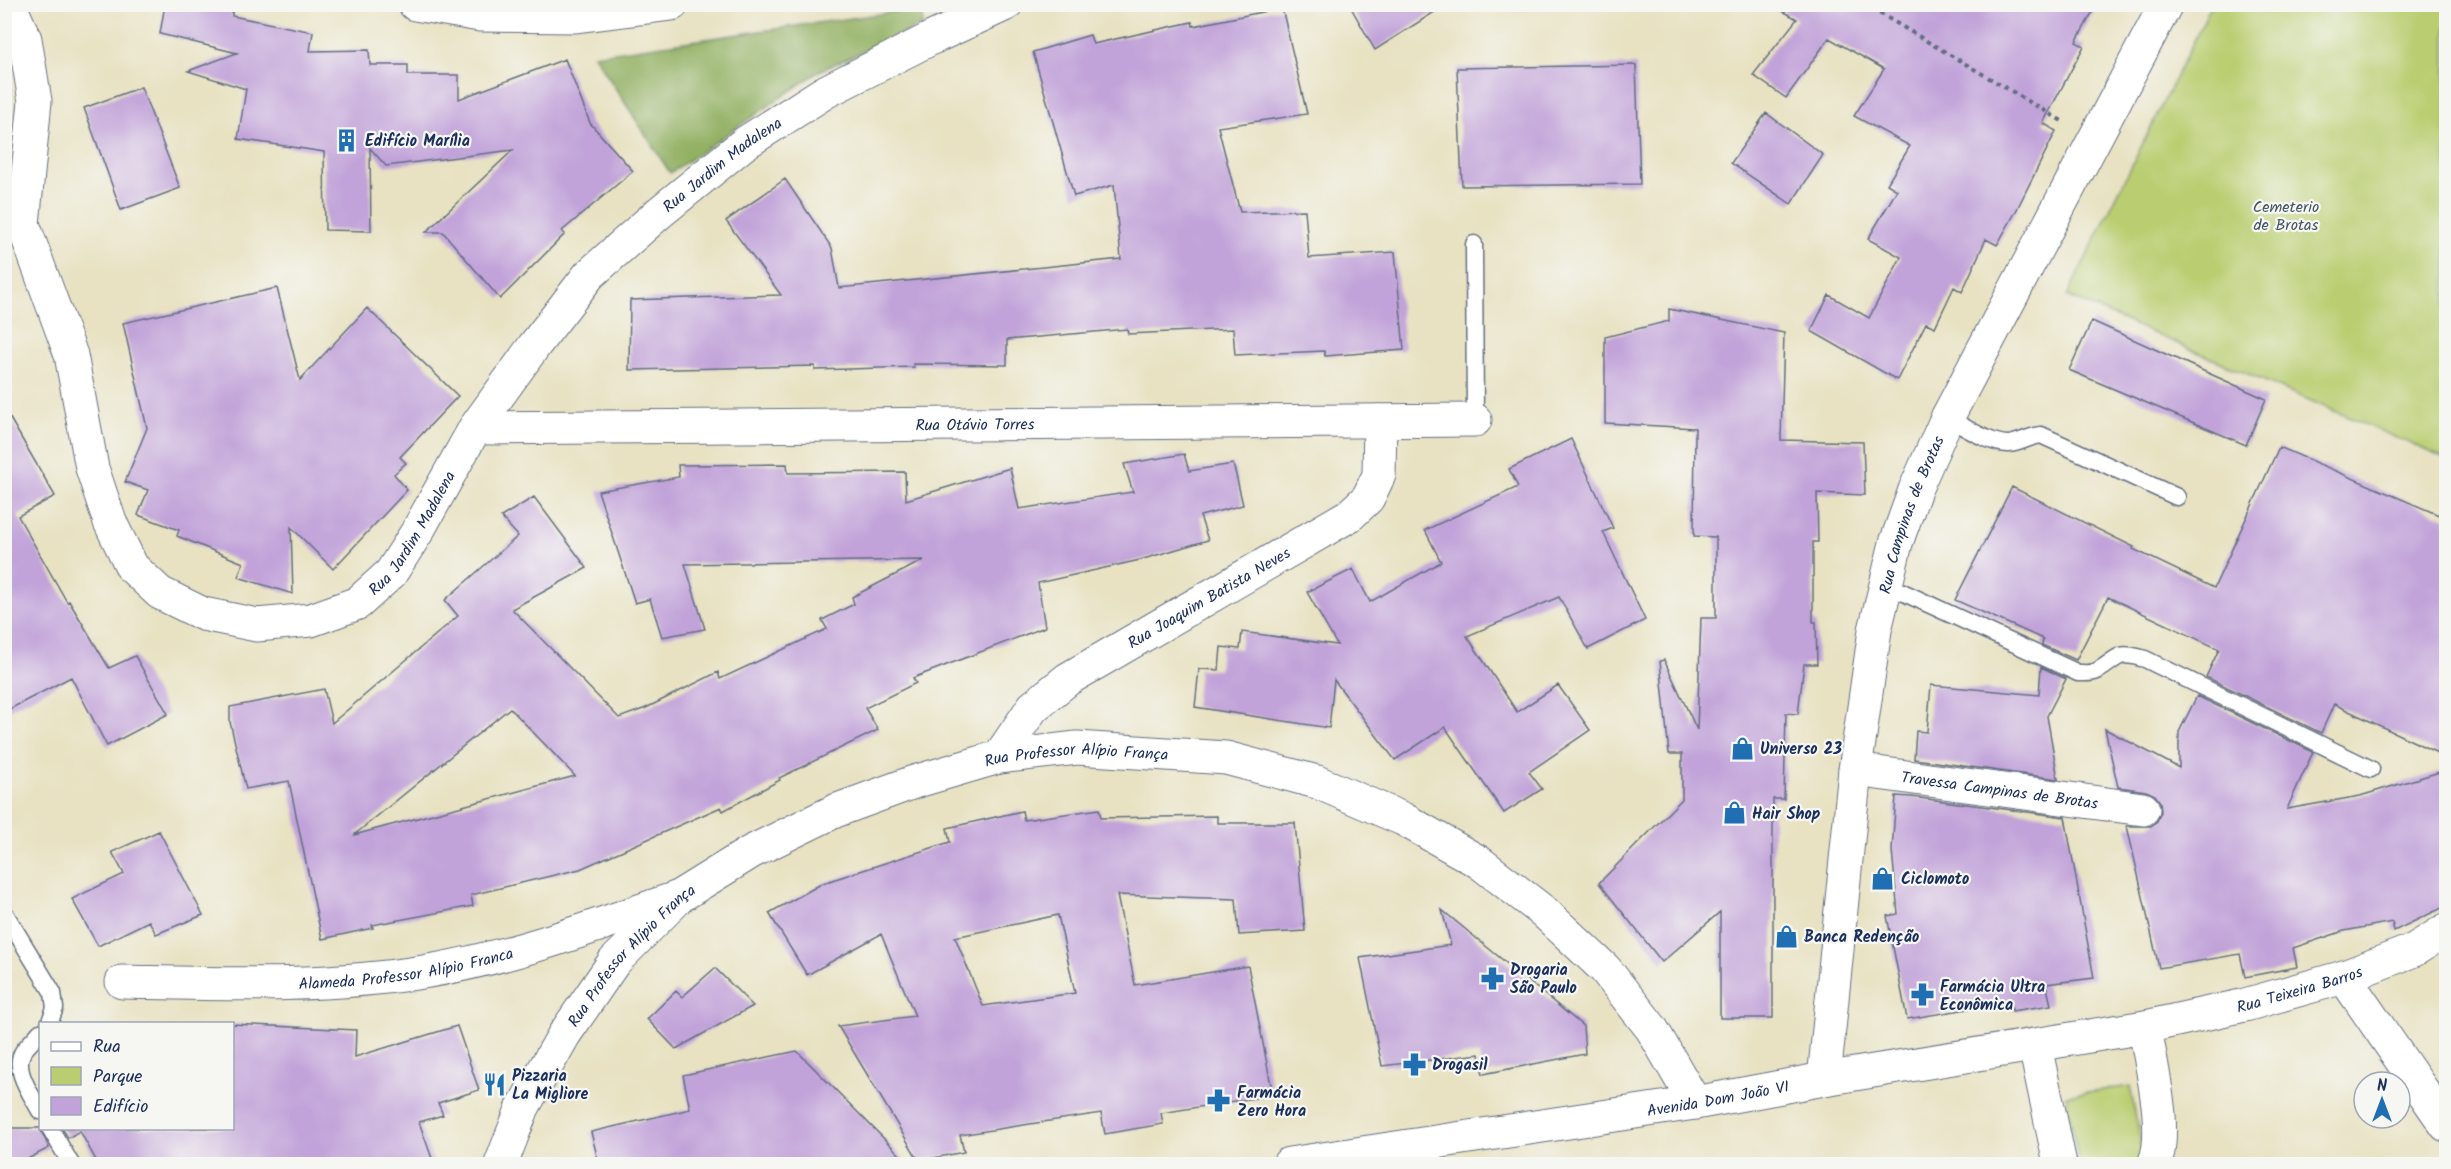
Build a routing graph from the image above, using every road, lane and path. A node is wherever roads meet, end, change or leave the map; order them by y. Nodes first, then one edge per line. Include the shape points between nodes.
1 (9, 4) edge
2 (415, 4) edge
3 (672, 4) edge
4 (1006, 4) edge
5 (1864, 4) edge
6 (2166, 4) edge
7 (2094, 140) junction
8 (14, 211) edge
9 (1474, 244) dead end
10 (1947, 418) junction
11 (1475, 420) joint
12 (1380, 421) junction
13 (475, 428) junction
14 (2177, 497) dead end
15 (1885, 584) junction
16 (999, 757) junction
17 (2372, 769) dead end
18 (1855, 770) junction
19 (2143, 809) dead end
20 (680, 896) junction
21 (4, 912) edge
22 (2446, 930) edge
23 (2344, 977) junction
24 (122, 982) dead end
25 (49, 1022) edge
26 (2145, 1027) junction
27 (39, 1033) edge
28 (2035, 1046) junction
29 (1824, 1078) junction
30 (1695, 1102) junction
31 (39, 1109) edge
32 (2446, 1125) edge
33 (52, 1130) edge
34 (71, 1164) edge
35 (501, 1164) edge
36 (1289, 1164) edge
37 (2060, 1164) edge
38 (2154, 1164) edge

1 - 8 street, Rua Jardim Madalena via 25,39 35,101
2 - 3 street via 480,15 576,16
4 - 13 street, Rua Jardim Madalena via 825,92 745,143 658,213 589,276
5 - 7 path
6 - 7 street, Rua Campinas de Brotas
7 - 10 street, Rua Campinas de Brotas
8 - 13 street, Rua Jardim Madalena via 71,355 92,468 110,522 132,567 160,593 203,614 257,625 311,620 358,603 391,573
9 - 11 lane
10 - 14 lane via 1999,444 2042,435
10 - 15 street, Rua Campinas de Brotas via 1915,490
11 - 12 street, Rua Otávio Torres
12 - 13 street, Rua Otávio Torres
12 - 16 street, Rua Joaquim Batista Neves via 1379,475 1368,498 1350,515 1068,679 1033,707
15 - 17 lane via 2078,674 2095,673 2116,657 2130,654 2145,659
15 - 18 street, Rua Campinas de Brotas
16 - 20 street, Rua Professor Alípio França via 835,811 752,852
16 - 30 street, Rua Professor Alípio França via 1077,748 1226,758 1317,782 1403,819 1479,861 1544,912 1605,969 1652,1029
18 - 19 street, Travessa Campinas de Brotas
18 - 29 street, Rua Campinas de Brotas
20 - 24 street, Alameda Professor Alípio Franca via 552,941 422,972 330,982
20 - 35 street, Rua Professor Alípio França via 614,962 564,1035 523,1107
21 - 25 lane via 53,993 55,1008
22 - 23 street, Rua Teixeira Barros via 2414,950
23 - 26 street, Rua Teixeira Barros via 2245,1005
23 - 32 street
26 - 28 street, Avenida Dom João VI
26 - 38 street via 2160,1125
27 - 31 lane via 22,1052 20,1067
28 - 29 street, Avenida Dom João VI
28 - 37 street
29 - 30 street, Avenida Dom João VI
30 - 36 street, Avenida Dom João VI
33 - 34 lane

